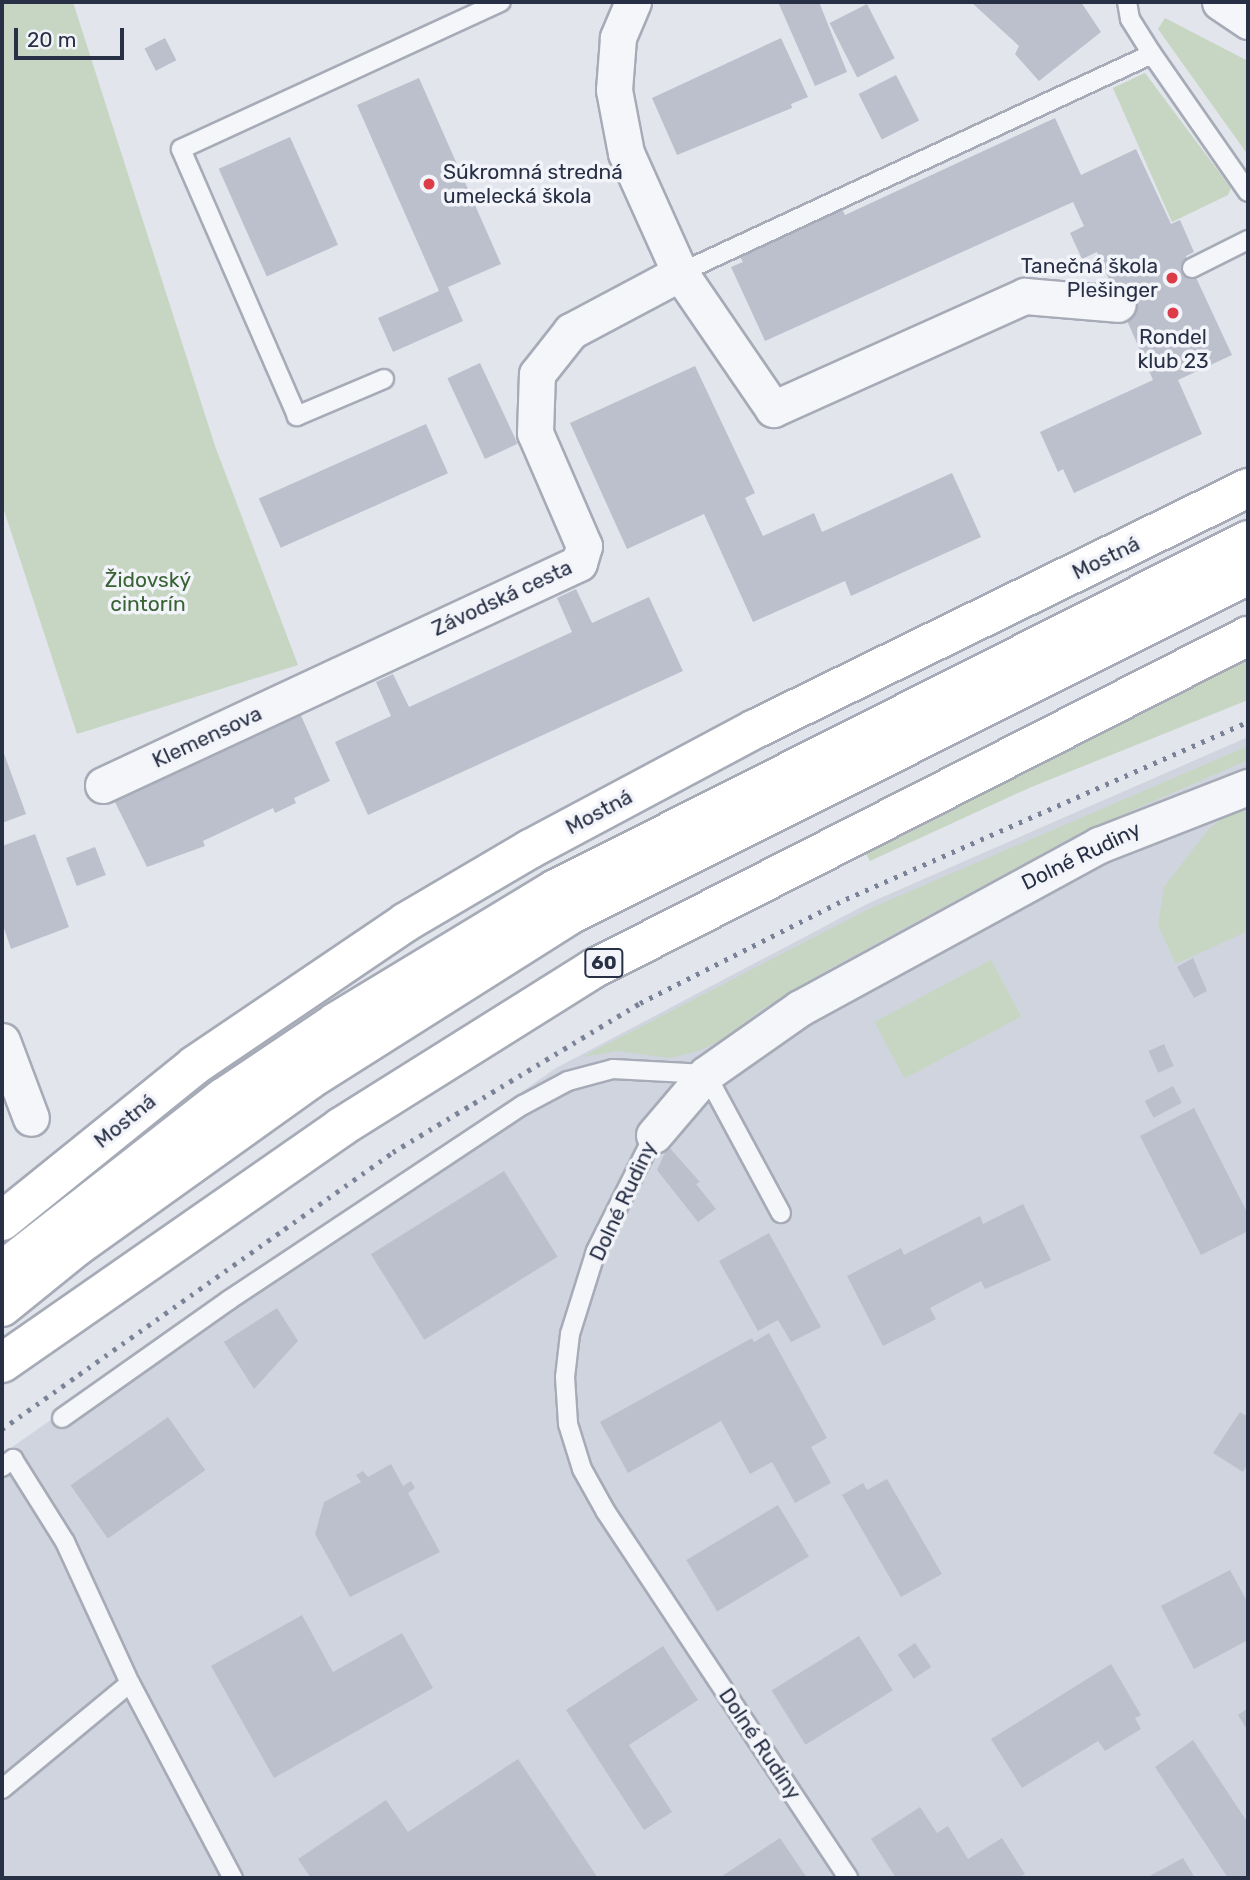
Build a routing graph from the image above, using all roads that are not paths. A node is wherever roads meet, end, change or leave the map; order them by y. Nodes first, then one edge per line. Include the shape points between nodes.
1 (501, 2) edge
2 (633, 2) edge
3 (1127, 2) edge
4 (1220, 2) edge
5 (1248, 21) edge
6 (1152, 54) junction
7 (1248, 192) edge
8 (1248, 240) edge
9 (1192, 268) dead end
10 (680, 273) junction
11 (1118, 304) dead end
12 (384, 379) dead end
13 (1248, 488) edge
14 (1248, 540) edge
15 (1248, 575) edge
16 (1122, 620) junction
17 (1248, 636) edge
18 (312, 688) joint
19 (103, 785) dead end
20 (1248, 787) edge
21 (2, 1041) edge
22 (706, 1074) junction
23 (31, 1118) dead end
24 (654, 1135) joint
25 (781, 1213) dead end
26 (2, 1221) edge
27 (2, 1271) edge
28 (2, 1307) edge
29 (2, 1363) edge
30 (62, 1418) dead end
31 (2, 1467) edge
32 (130, 1683) junction
33 (2, 1788) edge
34 (233, 1878) edge
35 (848, 1878) edge

1 - 12 lane via 181,149 297,416
2 - 10 street via 618,38 614,90 626,153
3 - 6 lane via 1130,19
4 - 5 street
6 - 7 lane
6 - 10 lane
8 - 9 lane
10 - 11 street via 773,409 1026,296
10 - 18 street, Závodská cesta via 570,331 537,374 535,433 584,546 579,563
13 - 26 main road, Mostná via 755,729 418,915 307,985 195,1065
14 - 16 main road
15 - 16 main road
16 - 27 main road via 554,890 337,1022 223,1098
16 - 28 main road via 568,916 309,1080 76,1247
17 - 29 main road, 60 via 593,969 341,1128
18 - 19 street, Klemensova
20 - 22 street, Dolné Rudiny via 1099,845 951,922 800,1008
21 - 23 street
22 - 24 street, Dolné Rudiny
22 - 25 lane
22 - 30 lane via 612,1069 568,1081 523,1105
24 - 35 lane, Dolné Rudiny via 596,1251 570,1334 565,1377 568,1424 582,1469 606,1512
31 - 32 lane via 13,1459 65,1542
32 - 33 lane
32 - 34 lane

